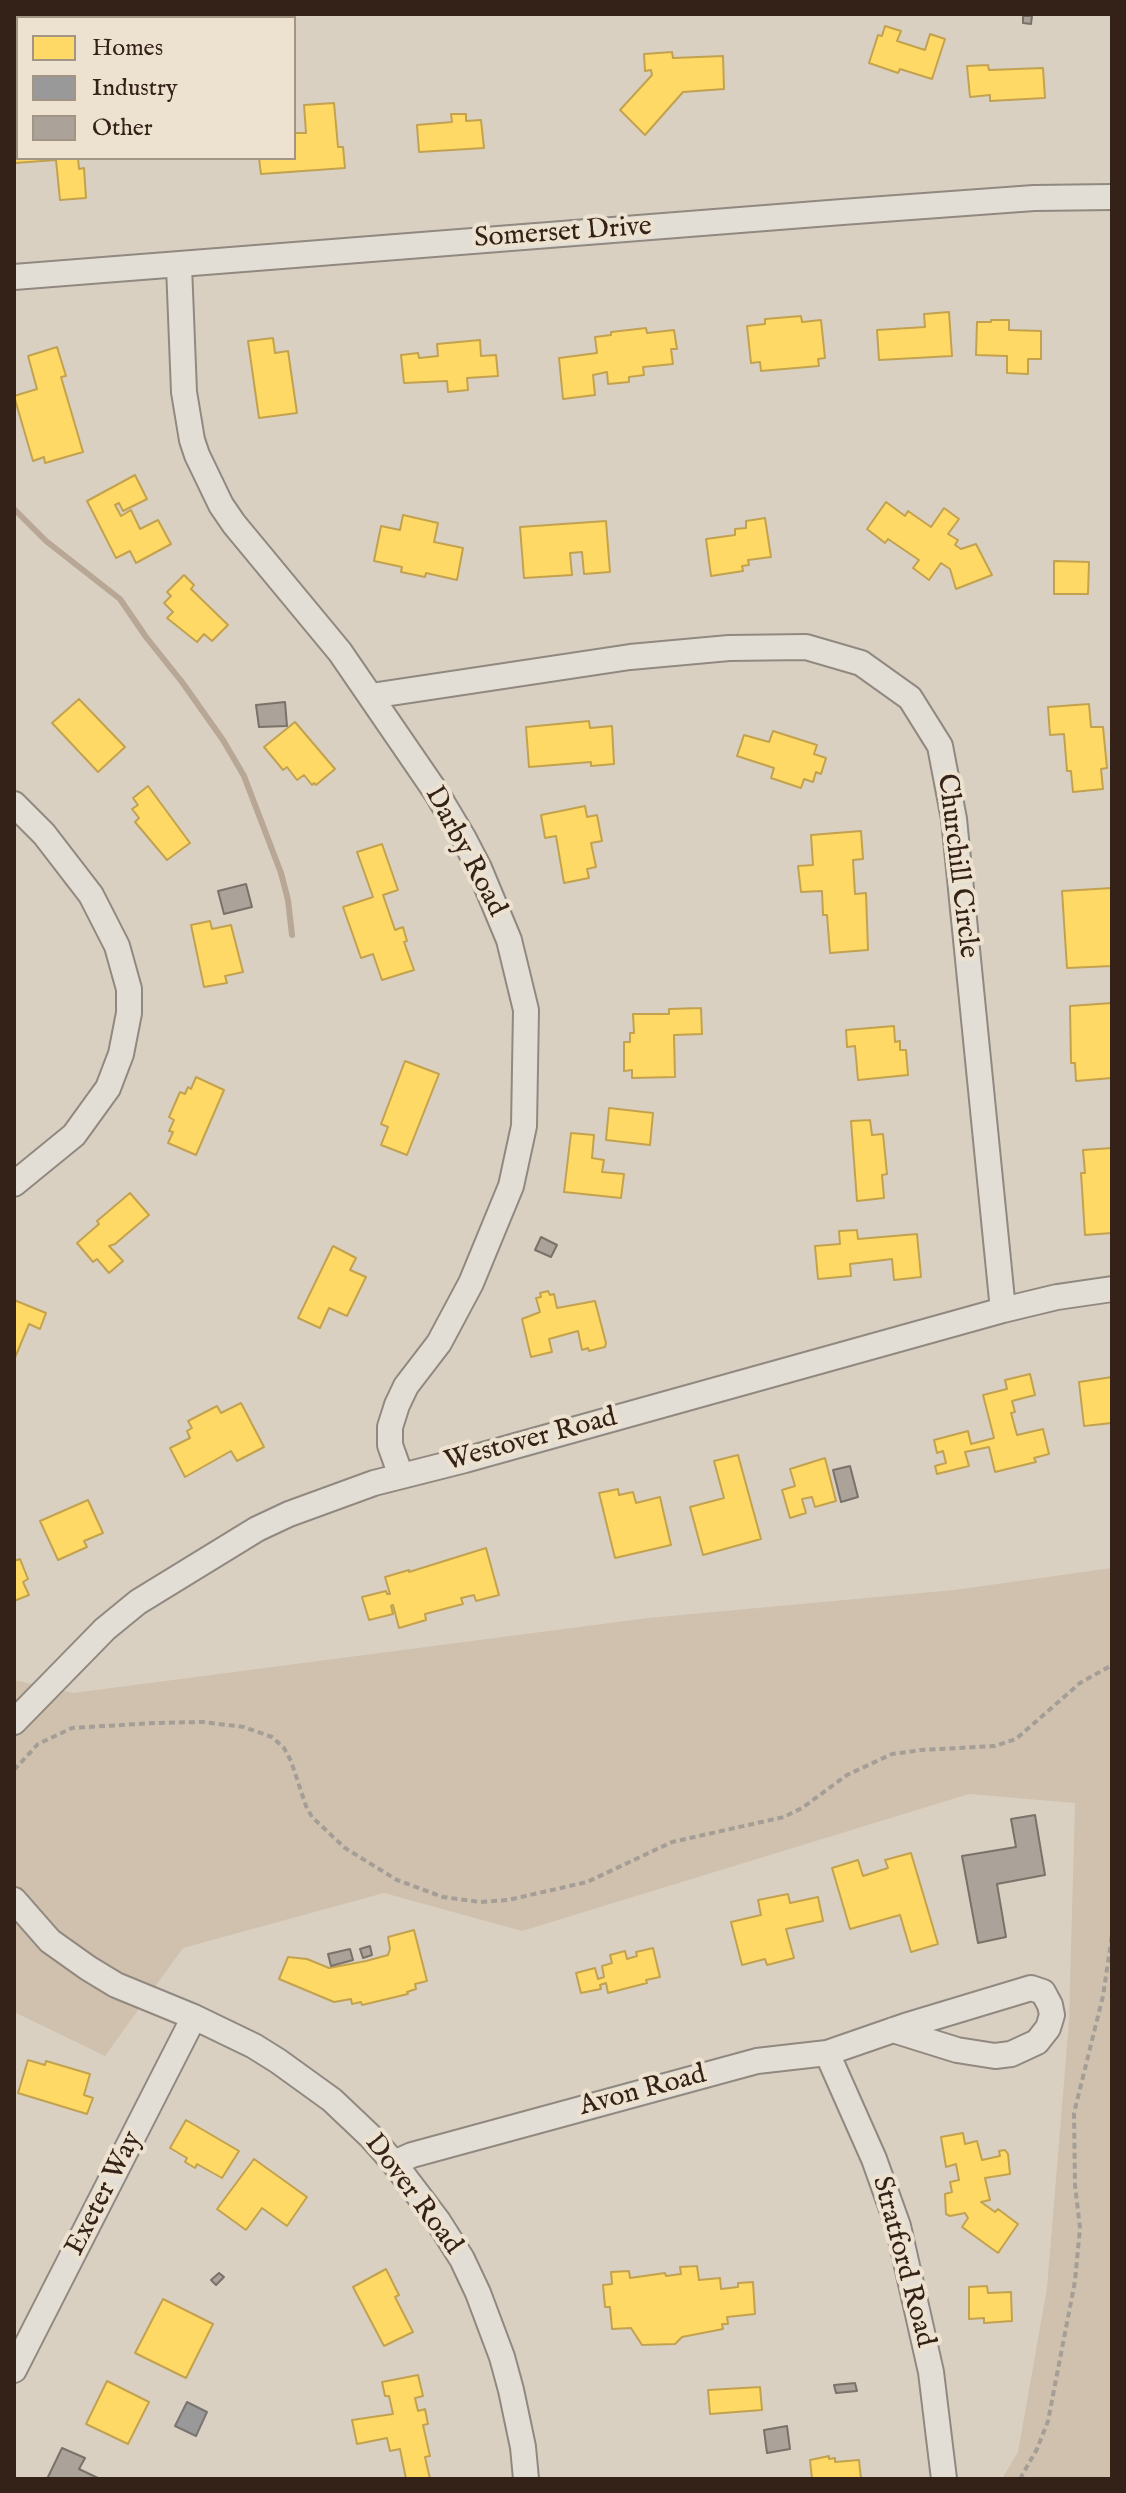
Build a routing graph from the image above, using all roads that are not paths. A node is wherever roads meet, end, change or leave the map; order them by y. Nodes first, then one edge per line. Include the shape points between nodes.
1 (1112, 197) edge
2 (179, 266) junction
3 (14, 277) edge
4 (371, 696) junction
5 (14, 804) edge
6 (14, 1184) edge
7 (1112, 1289) edge
8 (1003, 1310) junction
9 (401, 1476) junction
10 (14, 1722) edge
11 (14, 1900) edge
12 (194, 2017) junction
13 (893, 2030) junction
14 (827, 2053) junction
15 (394, 2163) junction
16 (14, 2370) edge
17 (526, 2479) edge
18 (944, 2479) edge

1 - 2 street, Somerset Drive via 857,211
2 - 3 street, Somerset Drive
2 - 4 street, Darby Road via 184,392 197,455 234,524
4 - 8 street, Churchill Circle via 630,657 806,647 861,663 910,698 940,746 954,819
4 - 9 street, Darby Road via 479,868 509,940 526,1023 524,1126 511,1186 471,1283 397,1405 390,1445
5 - 6 street via 68,863 106,922 125,970 129,1013 117,1071 94,1110 74,1135
7 - 8 street, Westover Road
8 - 9 street, Westover Road
9 - 10 street, Westover Road via 289,1514 168,1582 105,1629
11 - 12 street, Dover Road via 50,1941 88,1968
12 - 15 street, Dover Road via 254,2046 332,2100
12 - 16 street, Exeter Way
13 - 13 street, Avon Road via 1031,1988 1043,1992 1052,2015 1037,2042 995,2056
13 - 14 street, Avon Road
14 - 15 street, Avon Road via 757,2061
14 - 18 street, Stratford Road via 898,2226 931,2372
15 - 17 street, Dover Road via 438,2221 478,2293 511,2390

